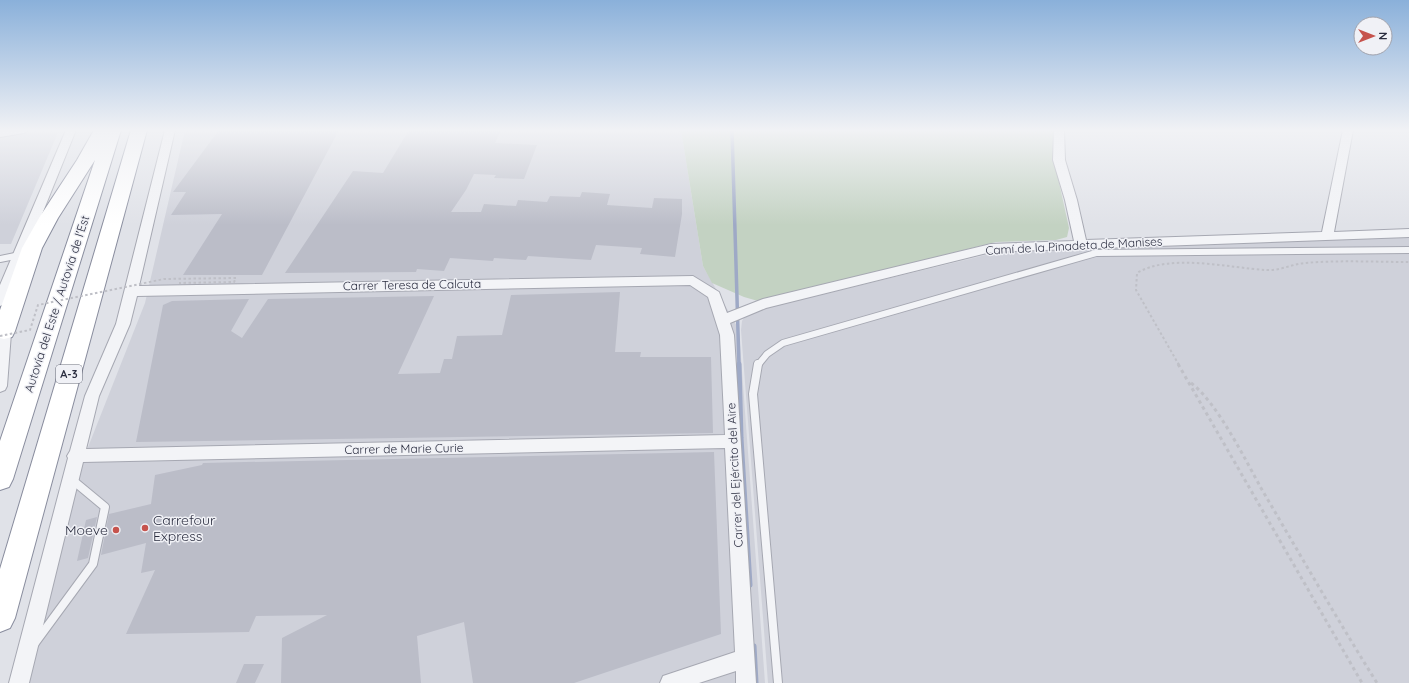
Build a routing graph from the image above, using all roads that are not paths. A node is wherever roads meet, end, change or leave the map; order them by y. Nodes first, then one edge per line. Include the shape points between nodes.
1 (58, 162) edge
2 (85, 162) edge
3 (104, 162) edge
4 (130, 162) edge
5 (162, 162) edge
6 (1060, 162) edge
7 (1342, 162) edge
8 (1409, 233) edge
9 (1327, 236) junction
10 (1081, 244) junction
11 (1409, 250) edge
12 (20, 255) junction
13 (0, 259) edge
14 (693, 280) joint
15 (7, 286) junction
16 (132, 290) junction
17 (0, 301) edge
18 (723, 320) junction
19 (2, 334) edge
20 (0, 386) edge
21 (733, 441) junction
22 (75, 456) junction
23 (70, 478) junction
24 (0, 479) edge
25 (0, 618) edge
26 (26, 656) junction
27 (745, 658) junction
28 (19, 683) edge
29 (670, 683) edge
30 (746, 683) edge
31 (778, 683) edge

1 - 12 street
2 - 19 highway via 51,213 32,248
3 - 24 highway, Autovía del Este / Autovia de l'Est / A-3
4 - 25 highway, A-3
5 - 16 street
6 - 10 street
7 - 9 street
8 - 9 street, Camí de la Pinadeta de Manises
9 - 10 street, Camí de la Pinadeta de Manises
10 - 18 street, Camí de la Pinadeta de Manises via 991,248 763,304
11 - 31 lane via 1096,253 783,343 764,353 755,368 753,394
12 - 13 lane
12 - 15 street
14 - 16 street, Carrer Teresa de Calcuta
14 - 18 street, Carrer del Ejército del Aire via 714,295
15 - 17 street
15 - 19 street
16 - 22 street via 123,324 92,396
18 - 21 street, Carrer del Ejército del Aire via 728,334
19 - 20 street
21 - 22 street, Carrer de Marie Curie
21 - 27 street, Carrer del Ejército del Aire
22 - 23 street
23 - 26 street
23 - 26 lane via 105,507 93,564
26 - 28 street
27 - 29 street
27 - 30 street, Carrer del Ejército del Aire

